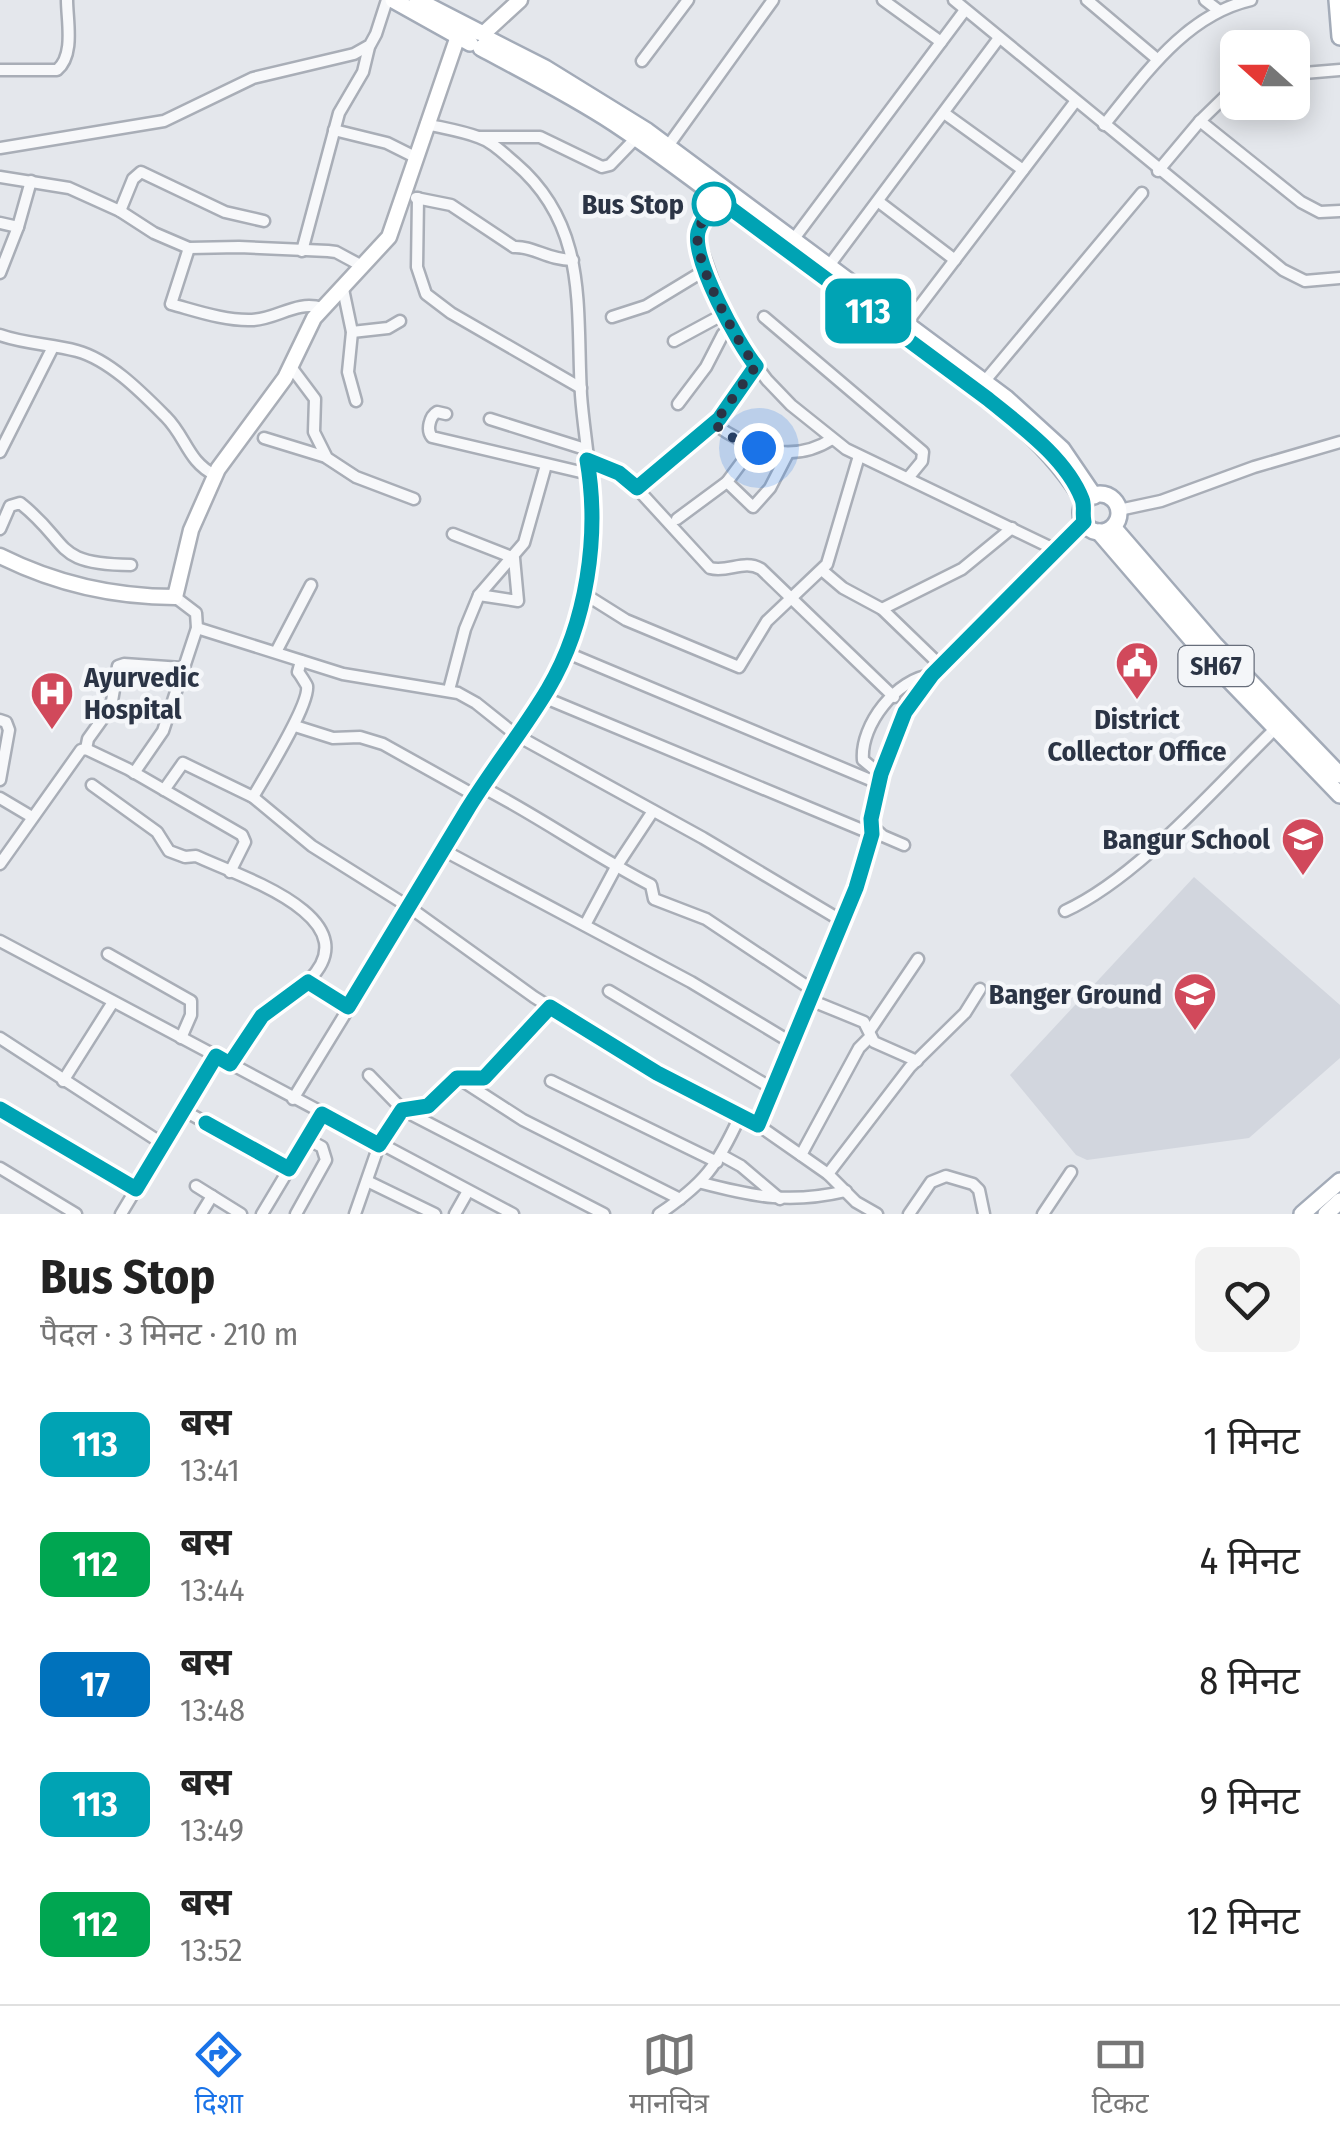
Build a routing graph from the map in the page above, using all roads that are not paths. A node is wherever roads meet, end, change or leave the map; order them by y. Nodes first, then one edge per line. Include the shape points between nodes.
1 (66, 0) edge
2 (390, 0) edge
3 (417, 0) edge
4 (520, 0) edge
5 (688, 0) edge
6 (773, 0) edge
7 (883, 0) edge
8 (954, 0) edge
9 (1086, 0) edge
10 (1206, 0) edge
11 (1251, 0) edge
12 (1337, 0) edge
13 (1238, 1) edge
14 (966, 10) junction
15 (1218, 10) junction
16 (1340, 37) edge
17 (476, 38) junction
18 (1000, 38) junction
19 (940, 42) junction
20 (362, 51) junction
21 (1157, 59) junction
22 (642, 61) dead end
23 (0, 70) edge
24 (1340, 70) edge
25 (1310, 72) edge
26 (1075, 102) junction
27 (1220, 102) edge
28 (944, 113) junction
29 (1200, 121) junction
30 (426, 124) junction
31 (1104, 124) junction
32 (334, 130) junction
33 (479, 137) junction
34 (636, 138) junction
35 (668, 146) junction
36 (0, 148) edge
37 (417, 158) junction
38 (1023, 170) junction
39 (1158, 170) junction
40 (0, 177) edge
41 (31, 181) junction
42 (1142, 193) dead end
43 (411, 198) junction
44 (718, 199) junction
45 (878, 202) junction
46 (120, 210) junction
47 (1340, 211) edge
48 (264, 221) dead end
49 (0, 223) edge
50 (18, 227) junction
51 (793, 240) junction
52 (189, 248) junction
53 (302, 251) junction
54 (572, 260) junction
55 (955, 260) junction
56 (362, 266) junction
57 (828, 267) junction
58 (707, 269) junction
59 (0, 273) edge
60 (1340, 278) edge
61 (343, 289) junction
62 (322, 308) junction
63 (724, 314) junction
64 (612, 317) dead end
65 (764, 317) dead end
66 (400, 320) dead end
67 (906, 324) junction
68 (352, 332) junction
69 (731, 332) junction
70 (0, 335) edge
71 (674, 341) dead end
72 (53, 347) junction
73 (756, 366) junction
74 (291, 367) junction
75 (984, 382) junction
76 (581, 388) junction
77 (356, 401) dead end
78 (678, 404) dead end
79 (446, 414) dead end
80 (490, 419) dead end
81 (714, 424) junction
82 (264, 438) dead end
83 (832, 440) junction
84 (1340, 442) edge
85 (753, 447) junction
86 (0, 452) edge
87 (788, 453) junction
88 (586, 454) junction
89 (859, 456) junction
90 (327, 458) junction
91 (546, 465) junction
92 (590, 474) junction
93 (215, 475) junction
94 (908, 478) junction
95 (727, 482) junction
96 (637, 488) junction
97 (414, 499) dead end
98 (1090, 500) junction
99 (1119, 510) junction
100 (678, 518) dead end
101 (1, 522) edge
102 (1084, 522) junction
103 (1012, 528) junction
104 (1106, 529) junction
105 (454, 534) dead end
106 (1056, 550) junction
107 (0, 556) edge
108 (514, 558) junction
109 (132, 565) dead end
110 (822, 571) junction
111 (311, 585) dead end
112 (584, 593) junction
113 (479, 595) junction
114 (174, 596) junction
115 (791, 598) junction
116 (882, 609) junction
117 (197, 628) junction
118 (276, 652) junction
119 (565, 652) junction
120 (301, 661) junction
121 (182, 668) junction
122 (936, 670) junction
123 (449, 690) junction
124 (543, 697) junction
125 (894, 697) junction
126 (0, 720) edge
127 (295, 726) junction
128 (1276, 728) junction
129 (516, 736) junction
130 (86, 749) junction
131 (134, 773) junction
132 (1340, 775) edge
133 (880, 779) junction
134 (0, 780) edge
135 (92, 785) dead end
136 (164, 790) junction
137 (479, 792) junction
138 (1340, 795) edge
139 (252, 797) junction
140 (0, 798) edge
141 (653, 811) junction
142 (32, 817) junction
143 (872, 830) junction
144 (904, 845) dead end
145 (444, 850) junction
146 (0, 864) edge
147 (616, 867) junction
148 (230, 872) junction
149 (409, 907) junction
150 (1065, 911) dead end
151 (842, 921) junction
152 (585, 924) junction
153 (0, 941) edge
154 (108, 954) dead end
155 (918, 959) dead end
156 (308, 982) junction
157 (980, 989) dead end
158 (609, 991) dead end
159 (812, 996) junction
160 (113, 1002) junction
161 (348, 1007) junction
162 (550, 1007) junction
163 (870, 1033) junction
164 (0, 1038) edge
165 (181, 1038) junction
166 (792, 1043) junction
167 (216, 1056) junction
168 (916, 1061) junction
169 (230, 1064) junction
170 (369, 1076) dead end
171 (457, 1078) junction
172 (63, 1080) junction
173 (550, 1081) dead end
174 (773, 1090) junction
175 (293, 1099) junction
176 (0, 1109) edge
177 (183, 1110) junction
178 (402, 1110) junction
179 (322, 1114) junction
180 (740, 1116) junction
181 (758, 1125) junction
182 (307, 1139) junction
183 (162, 1144) junction
184 (379, 1145) junction
185 (802, 1155) junction
186 (719, 1158) junction
187 (0, 1168) edge
188 (289, 1169) junction
189 (1071, 1172) dead end
190 (828, 1174) junction
191 (367, 1181) junction
192 (1340, 1182) edge
193 (702, 1183) junction
194 (196, 1186) dead end
195 (136, 1189) junction
196 (468, 1191) junction
197 (846, 1191) junction
198 (212, 1196) junction
199 (680, 1200) junction
200 (781, 1200) junction
201 (1340, 1201) edge
202 (856, 1202) junction
203 (76, 1214) edge
204 (121, 1214) edge
205 (201, 1214) edge
206 (242, 1214) edge
207 (262, 1214) edge
208 (296, 1214) edge
209 (355, 1214) edge
210 (435, 1214) edge
211 (455, 1214) edge
212 (513, 1214) edge
213 (604, 1214) edge
214 (659, 1214) edge
215 (848, 1214) edge
216 (877, 1214) edge
217 (909, 1214) edge
218 (984, 1214) edge
219 (1043, 1214) edge
220 (1302, 1214) edge
221 (1326, 1214) edge

1 - 23 street via 64,64 57,70
2 - 17 main road
2 - 20 street
3 - 17 main road
4 - 17 street
5 - 22 street
6 - 35 street
7 - 19 street
8 - 14 street
9 - 21 street
10 - 15 street
11 - 13 street
12 - 16 main road
13 - 15 street
14 - 18 street
14 - 19 street
15 - 21 street
17 - 30 street
17 - 34 main road
17 - 35 main road via 612,107
18 - 26 street
18 - 28 street
19 - 51 street
20 - 32 street via 369,48 363,72
20 - 36 street via 254,78 164,121
21 - 31 street
24 - 25 street
26 - 31 street
26 - 38 street
27 - 29 street
28 - 38 street
28 - 45 street
29 - 39 street
29 - 47 street via 1301,202 1320,212
30 - 33 street
30 - 37 street
31 - 39 street
32 - 37 street
32 - 53 street
33 - 34 street via 540,137 602,167
33 - 54 street via 546,196
34 - 44 main road
35 - 51 main road
37 - 43 street
38 - 55 street
39 - 60 street via 1290,275
40 - 41 street
41 - 46 street via 69,188
41 - 50 street
42 - 75 street
43 - 54 street via 451,205 514,247
43 - 56 street
43 - 76 street via 426,294
44 - 58 street via 699,230
44 - 98 main road via 1022,427
45 - 55 street
45 - 57 street
46 - 48 street via 141,172 225,212
46 - 52 street
49 - 50 street
50 - 59 street
51 - 57 main road
52 - 53 street
52 - 62 street via 171,304 248,321 301,305
53 - 56 street via 336,252
54 - 76 street
55 - 67 street
56 - 61 street
57 - 67 main road
58 - 63 street
58 - 64 street via 646,306
61 - 62 street
61 - 68 street
62 - 74 street
63 - 69 street
63 - 71 street
65 - 94 street via 923,452
66 - 68 street
67 - 75 main road
68 - 77 street via 348,372
69 - 73 street
69 - 78 street via 723,334
70 - 72 street
72 - 86 street
72 - 93 street via 107,366 168,418 195,462
73 - 81 street
73 - 83 street
74 - 90 street via 315,399 314,432
74 - 93 street
75 - 98 main road via 1075,464
76 - 88 street
79 - 91 street via 432,416 432,437
80 - 88 street
81 - 85 street
81 - 96 street
82 - 90 street
83 - 87 street
83 - 89 street
84 - 99 street
85 - 87 street
85 - 95 street
87 - 95 street via 753,507
88 - 92 street
88 - 96 street
89 - 94 street
89 - 110 street
90 - 97 street
91 - 92 street
91 - 108 street
92 - 112 street
93 - 114 street via 191,530
94 - 103 street
95 - 100 street
96 - 115 street via 710,568 754,565
98 - 99 main road via 1107,496
98 - 102 main road
99 - 104 main road
101 - 109 street via 20,503 83,562
102 - 104 main road, SH67
102 - 106 street
103 - 106 street
103 - 116 street via 962,569
104 - 128 main road, SH67 via 1191,639
104 - 132 main road, SH67
105 - 108 street
106 - 122 street
107 - 114 street via 86,589
108 - 113 street
108 - 113 street via 518,601
110 - 115 street
110 - 116 street
111 - 118 street
112 - 115 street via 626,620 736,667
112 - 119 street
113 - 123 street
114 - 117 street via 196,612
115 - 125 street
116 - 122 street
117 - 118 street
117 - 121 street
118 - 120 street
119 - 124 street
119 - 133 street
120 - 123 street
120 - 127 street via 298,672 307,690
121 - 130 street via 118,666 112,707
121 - 131 street via 163,731
122 - 125 street
122 - 133 street via 905,712
123 - 129 street
124 - 129 street
124 - 143 street
125 - 133 street via 875,717 862,754
126 - 134 street via 9,730
127 - 137 street via 372,740
127 - 139 street
128 - 138 main road, SH67
128 - 150 street via 1145,855 1096,897
129 - 137 street
129 - 141 street
130 - 131 street
130 - 142 street
131 - 136 street
133 - 143 street
135 - 148 street via 157,832 169,851
136 - 139 street via 183,763
136 - 148 street via 245,838
137 - 145 street
137 - 147 street via 530,812
139 - 149 street via 312,846
140 - 142 street
141 - 147 street
141 - 151 street
142 - 146 street
143 - 144 street
143 - 151 street
145 - 149 street
145 - 152 street
147 - 152 street
147 - 159 street via 652,885 654,899 706,919
148 - 156 street via 295,903 319,924 325,955
149 - 161 street
149 - 162 street
151 - 159 street
152 - 166 street
153 - 160 street
154 - 165 street via 192,1001
155 - 163 street
156 - 161 street
156 - 169 street via 262,1016
157 - 168 street
158 - 174 street
159 - 163 street via 857,1018
159 - 166 street
160 - 165 street
160 - 172 street
161 - 175 street
162 - 171 street via 484,1078
162 - 180 street
163 - 168 street via 874,1042
163 - 185 street
164 - 172 street
165 - 167 street
166 - 174 street
167 - 169 street
167 - 177 street
168 - 190 street
169 - 175 street
170 - 178 street
171 - 178 street via 428,1106
171 - 199 street via 523,1120
172 - 183 street
173 - 186 street
174 - 181 street
175 - 179 street
176 - 195 street
177 - 183 street
177 - 188 street
178 - 184 street
178 - 213 street
179 - 182 street
179 - 184 street
180 - 181 street
180 - 186 street
181 - 185 street
182 - 188 street
182 - 208 street via 322,1147 326,1160
183 - 195 street
184 - 191 street
184 - 196 street
185 - 190 street
186 - 193 street
186 - 200 street via 741,1166
187 - 203 street
188 - 207 street
189 - 219 street
190 - 197 street
191 - 209 street
191 - 210 street
192 - 220 main road
193 - 199 street
193 - 200 street
194 - 198 street
195 - 204 street
196 - 211 street
196 - 212 street
197 - 200 street
197 - 202 street
198 - 205 street
198 - 206 street
199 - 214 street
201 - 221 main road
202 - 215 street
202 - 216 street
217 - 218 street via 931,1182 946,1176 980,1190

